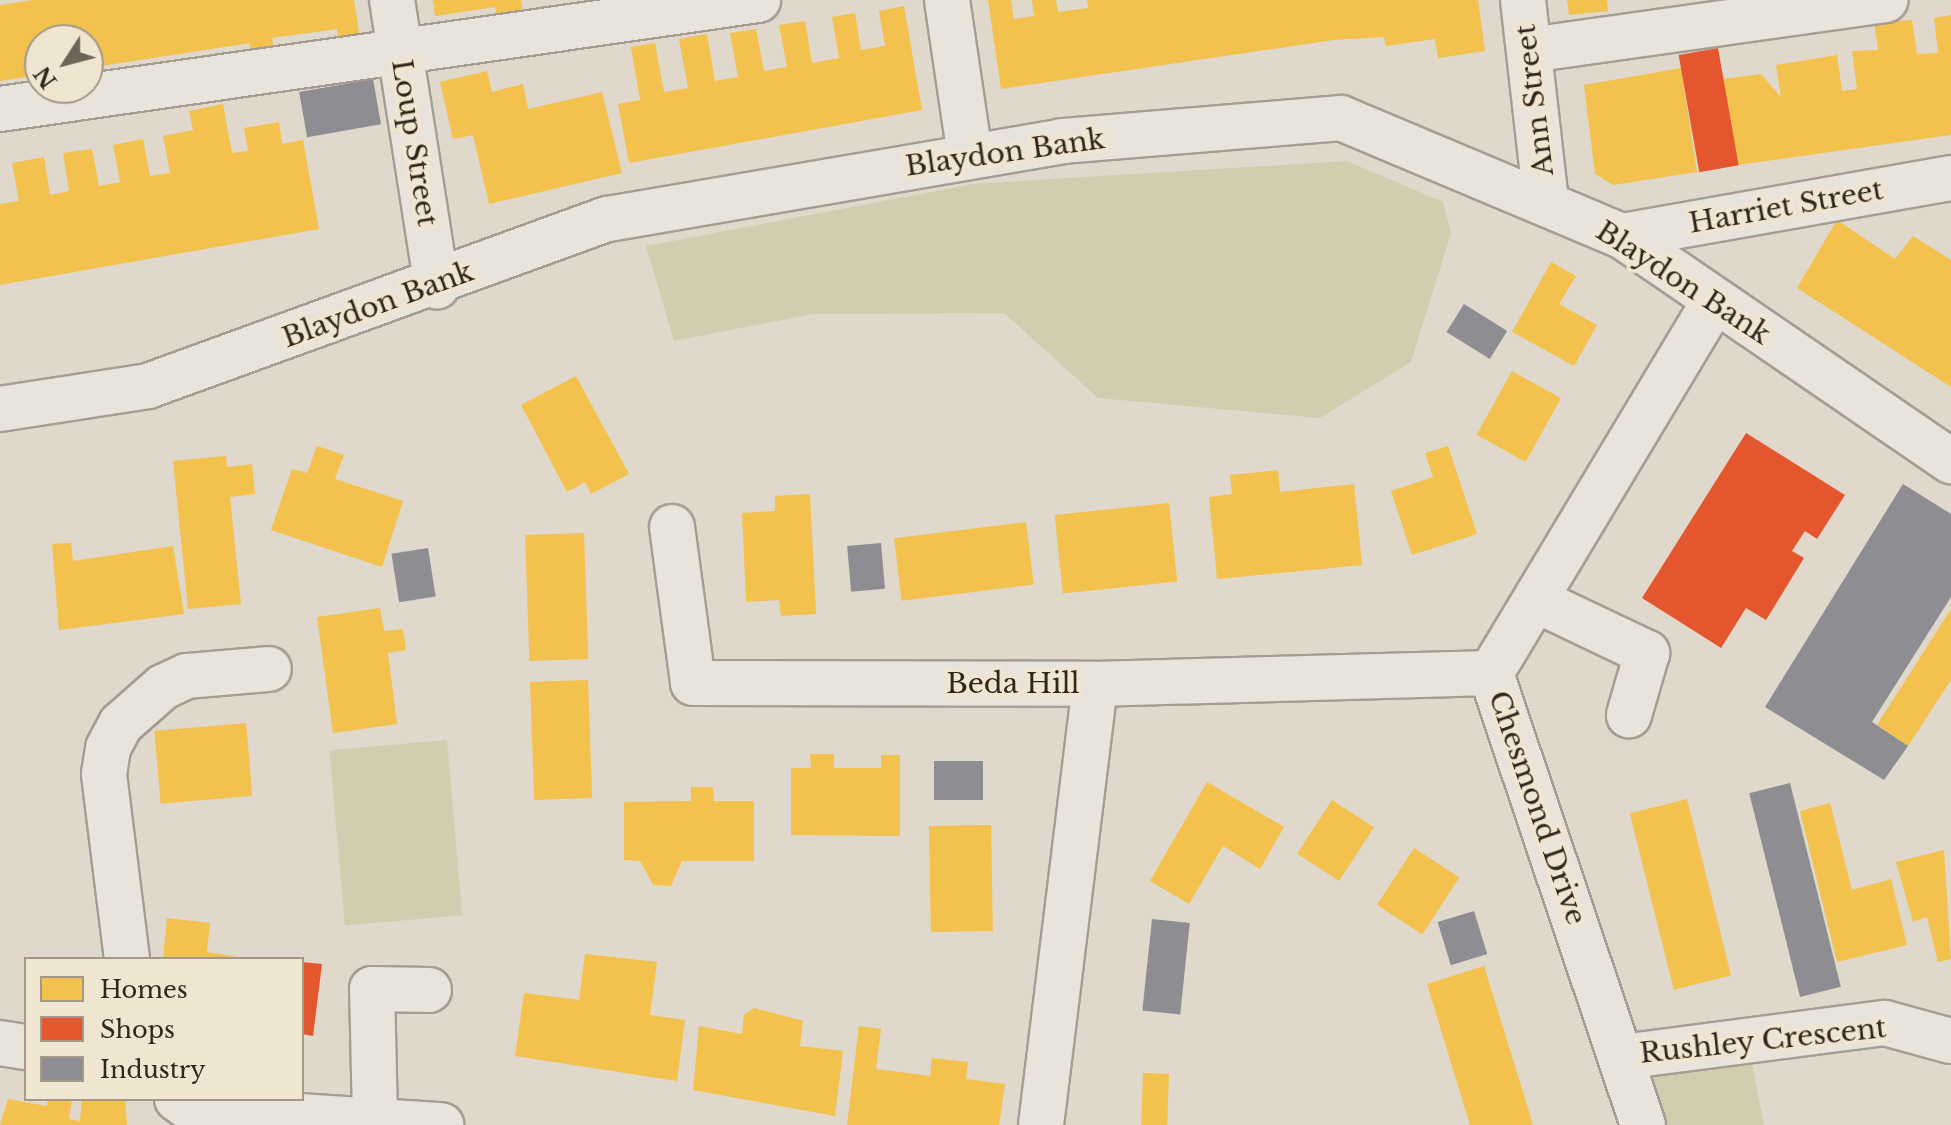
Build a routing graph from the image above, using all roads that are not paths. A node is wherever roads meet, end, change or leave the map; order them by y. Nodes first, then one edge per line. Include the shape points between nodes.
1 (392, 0) edge
2 (758, 0) edge
3 (947, 0) edge
4 (1523, 0) edge
5 (1886, 0) edge
6 (400, 50) junction
7 (1530, 50) junction
8 (0, 109) edge
9 (970, 155) junction
10 (1951, 178) edge
11 (1546, 201) junction
12 (1622, 236) junction
13 (437, 286) junction
14 (1713, 303) junction
15 (0, 409) edge
16 (1951, 461) edge
17 (672, 527) dead end
18 (1540, 602) junction
19 (269, 669) dead end
20 (1491, 673) junction
21 (1095, 684) junction
22 (1629, 715) dead end
23 (127, 957) edge
24 (429, 990) dead end
25 (1951, 1041) edge
26 (0, 1043) edge
27 (24, 1047) edge
28 (1622, 1057) junction
29 (181, 1111) edge
30 (375, 1118) junction
31 (441, 1125) edge
32 (1041, 1125) edge
33 (1643, 1125) edge

1 - 6 street, Loup Street
2 - 6 street
3 - 9 street
4 - 7 street, Ann Street
5 - 7 street
6 - 8 street
6 - 13 street, Loup Street
7 - 11 street, Ann Street
9 - 11 street, Blaydon Bank via 1341,118
9 - 13 street, Blaydon Bank via 608,219
10 - 12 street, Harriet Street
11 - 12 street, Blaydon Bank
12 - 14 street, Blaydon Bank
13 - 15 street, Blaydon Bank via 148,386
14 - 16 street, Blaydon Bank
14 - 18 street, Chesmond Drive
17 - 21 street, Beda Hill via 693,683
18 - 20 street, Chesmond Drive
18 - 22 street via 1647,653
19 - 23 street via 187,676 163,687 121,724 108,748 104,774
20 - 21 street, Beda Hill
20 - 28 street, Chesmond Drive
21 - 32 street
24 - 30 street via 372,989
25 - 28 street, Rushley Crescent via 1885,1023
26 - 27 street
28 - 33 street, Chesmond Drive
29 - 30 street
30 - 31 street

